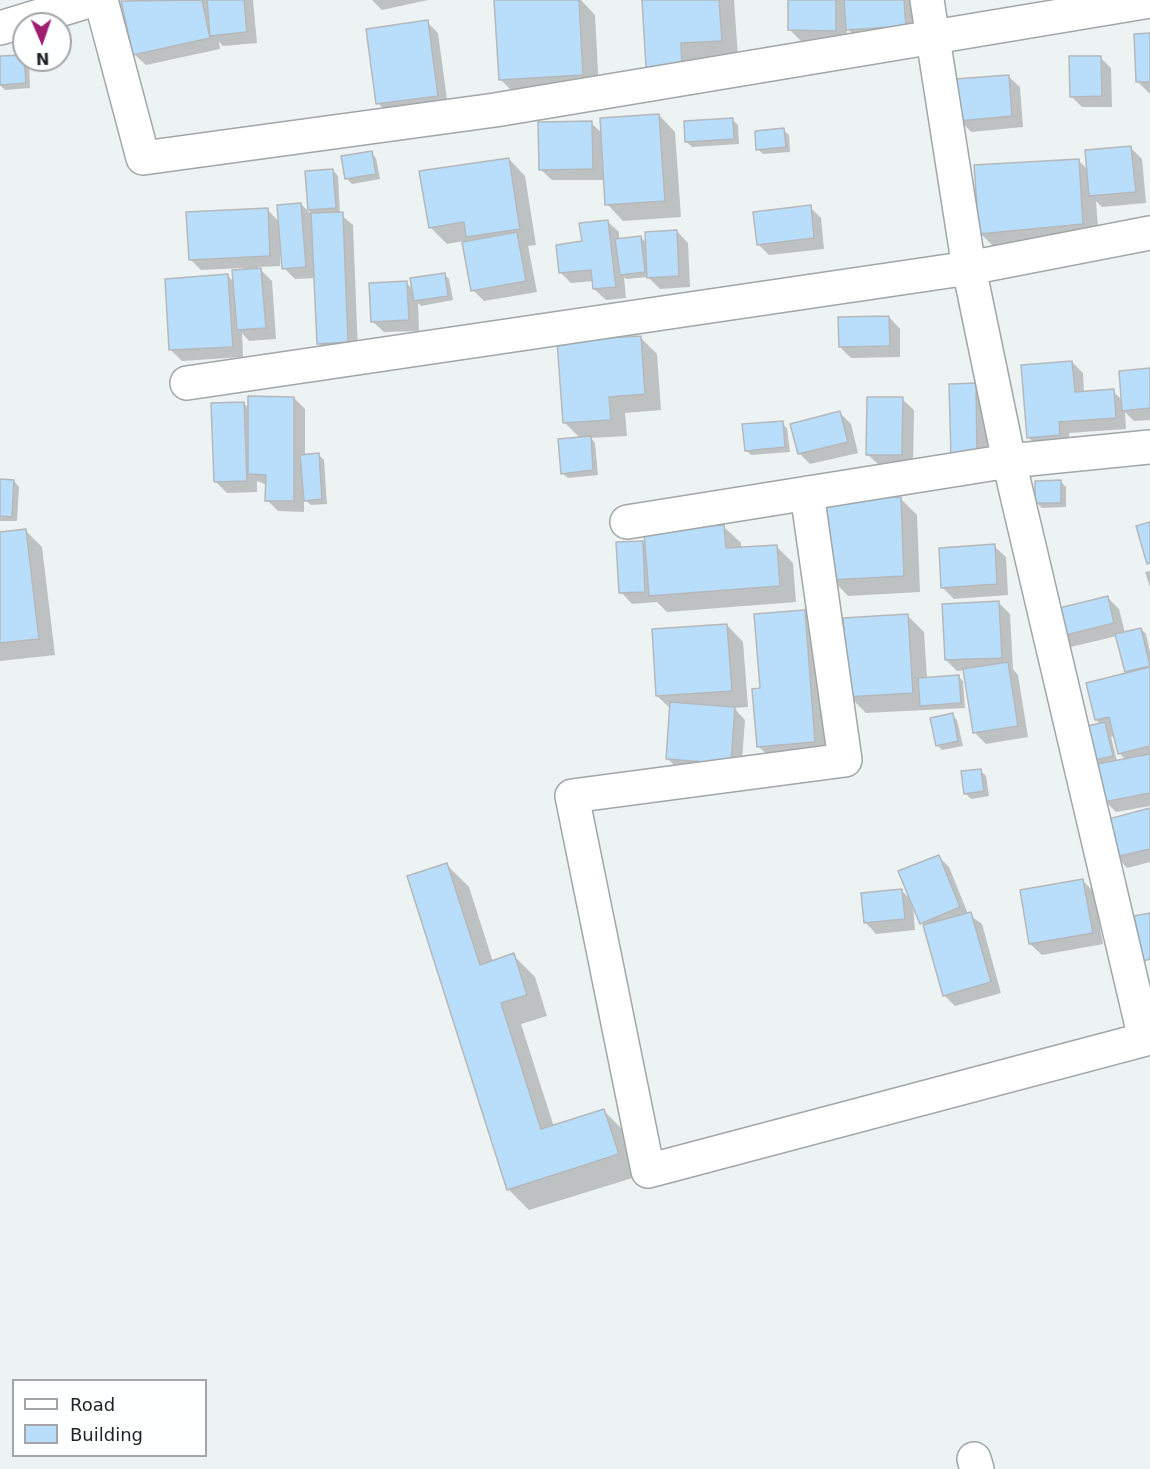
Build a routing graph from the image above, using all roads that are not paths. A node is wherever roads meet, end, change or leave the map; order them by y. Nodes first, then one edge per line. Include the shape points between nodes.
1 (92, 0) edge
2 (101, 0) edge
3 (927, 0) edge
4 (1150, 1) edge
5 (0, 28) edge
6 (933, 39) junction
7 (1150, 233) edge
8 (969, 268) junction
9 (187, 383) dead end
10 (1150, 447) edge
11 (1009, 461) junction
12 (807, 493) junction
13 (627, 522) dead end
14 (1147, 1038) edge

1 - 5 street
2 - 6 street via 143,158 495,110
3 - 6 street
4 - 6 street
6 - 8 street
7 - 8 street
8 - 9 street
8 - 11 street
10 - 11 street
11 - 12 street
11 - 14 street
12 - 13 street
12 - 14 street via 845,760 572,796 648,1171

